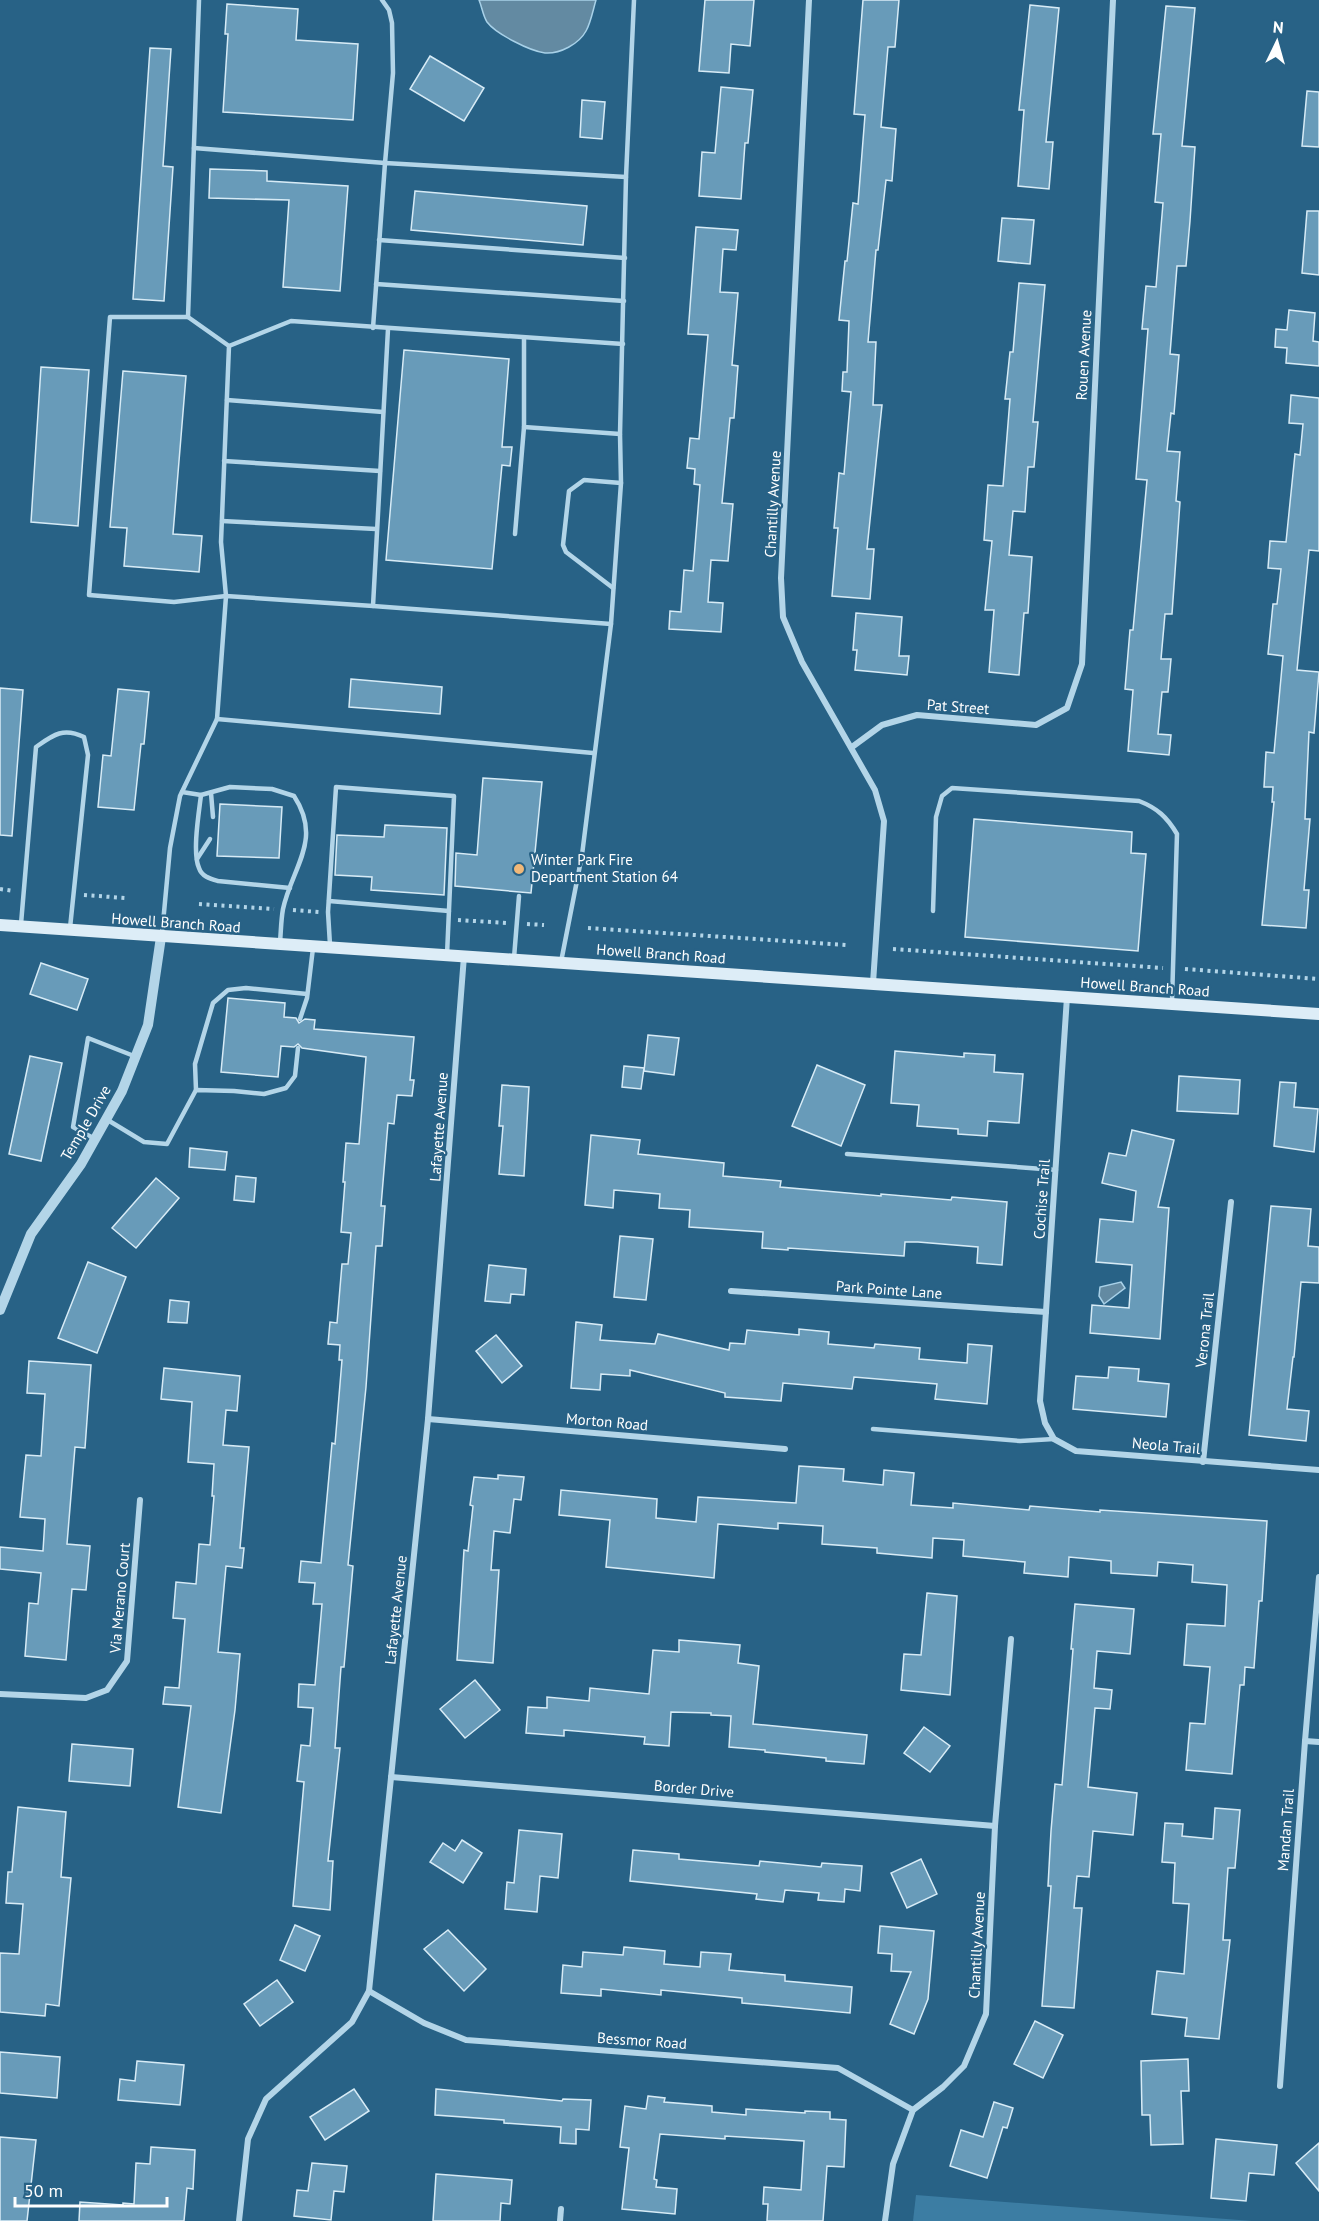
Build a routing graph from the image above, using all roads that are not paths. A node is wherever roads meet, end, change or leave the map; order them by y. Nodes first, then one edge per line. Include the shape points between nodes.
1 (199, 0) edge
2 (382, 0) edge
3 (634, 0) edge
4 (809, 0) edge
5 (1113, 0) edge
6 (194, 148) junction
7 (385, 163) junction
8 (626, 177) junction
9 (379, 240) junction
10 (625, 258) junction
11 (376, 284) junction
12 (624, 301) junction
13 (188, 317) junction
14 (373, 328) junction
15 (388, 329) junction
16 (525, 339) junction
17 (623, 344) junction
18 (229, 346) junction
19 (227, 400) junction
20 (383, 412) junction
21 (524, 427) junction
22 (620, 434) junction
23 (224, 461) junction
24 (380, 471) junction
25 (621, 483) junction
26 (222, 520) junction
27 (376, 529) junction
28 (515, 534) dead end
29 (613, 588) junction
30 (226, 596) junction
31 (373, 606) junction
32 (611, 624) junction
33 (1067, 708) joint
34 (217, 718) junction
35 (852, 747) junction
36 (593, 753) junction
37 (182, 792) junction
38 (211, 794) junction
39 (201, 795) junction
40 (213, 817) dead end
41 (210, 839) dead end
42 (197, 859) junction
43 (290, 888) junction
44 (519, 896) dead end
45 (329, 901) junction
46 (449, 911) junction
47 (933, 911) dead end
48 (0, 925) edge
49 (21, 927) junction
50 (69, 930) junction
51 (162, 937) junction
52 (280, 944) junction
53 (314, 946) junction
54 (331, 947) junction
55 (447, 955) junction
56 (464, 955) junction
57 (514, 958) junction
58 (561, 962) junction
59 (873, 984) junction
60 (307, 994) junction
61 (1067, 997) junction
62 (1172, 1004) junction
63 (1319, 1014) edge
64 (300, 1019) dead end
65 (298, 1048) dead end
66 (137, 1057) junction
67 (196, 1090) junction
68 (106, 1119) junction
69 (95, 1139) junction
70 (847, 1154) dead end
71 (1056, 1170) junction
72 (1231, 1202) dead end
73 (730, 1291) dead end
74 (0, 1310) edge
75 (1046, 1312) junction
76 (428, 1419) junction
77 (873, 1429) dead end
78 (1054, 1439) junction
79 (785, 1449) dead end
80 (1203, 1462) junction
81 (1319, 1470) edge
82 (140, 1500) dead end
83 (1319, 1577) edge
84 (1011, 1639) dead end
85 (0, 1694) edge
86 (1305, 1741) junction
87 (1319, 1742) edge
88 (391, 1777) junction
89 (995, 1826) junction
90 (369, 1991) junction
91 (1280, 2086) dead end
92 (913, 2110) junction
93 (561, 2209) dead end
94 (239, 2221) edge
95 (560, 2221) edge
96 (885, 2221) edge

1 - 6 lane
2 - 7 lane via 389,10 393,73
3 - 8 lane
4 - 35 street, Chantilly Avenue via 781,578 783,617 802,662
5 - 33 street, Rouen Avenue via 1082,664
6 - 7 lane
6 - 13 lane
7 - 8 lane
7 - 9 lane
8 - 10 lane
9 - 10 lane
9 - 11 lane
10 - 12 lane
11 - 12 lane
11 - 14 lane
12 - 17 lane
13 - 18 lane
13 - 30 lane via 110,318 89,595 174,602
14 - 15 lane
14 - 18 lane via 291,321
15 - 16 lane
15 - 20 lane
16 - 17 lane
16 - 21 lane
17 - 22 lane
18 - 19 lane
19 - 20 lane
19 - 23 lane
20 - 24 lane
21 - 22 lane
21 - 28 lane
22 - 25 lane
23 - 24 lane
23 - 26 lane
24 - 27 lane
25 - 29 lane
25 - 29 lane via 584,480 568,491 563,545 566,552
26 - 27 lane
26 - 30 lane
27 - 31 lane
29 - 32 lane
30 - 31 lane
30 - 34 lane
31 - 32 lane
32 - 36 lane
33 - 35 street, Pat Street via 1036,724 917,716 882,725
34 - 36 lane
34 - 37 lane
35 - 59 street, Chantilly Avenue via 875,790 884,821
36 - 58 lane via 582,855
37 - 39 lane
37 - 51 lane via 170,848
38 - 39 lane
38 - 40 lane
38 - 43 lane via 230,787 272,789 294,796 307,821 302,855
39 - 42 lane
41 - 42 lane
42 - 43 lane via 207,878
43 - 52 lane via 283,909
44 - 57 lane
45 - 46 lane
45 - 46 lane via 336,788 454,796
45 - 54 lane
46 - 55 lane
47 - 62 lane via 936,817 942,796 952,788 1139,801 1169,820 1177,834
48 - 49 main road, Howell Branch Road
49 - 50 main road, Howell Branch Road
49 - 50 lane via 36,747 55,734 73,731 84,737 88,755
50 - 51 main road, Howell Branch Road
51 - 52 main road, Howell Branch Road
51 - 66 street, Temple Drive via 148,1025
52 - 53 main road, Howell Branch Road
53 - 54 main road, Howell Branch Road
53 - 60 lane
54 - 55 main road, Howell Branch Road
55 - 56 main road, Howell Branch Road
56 - 57 main road, Howell Branch Road
56 - 76 street, Lafayette Avenue
57 - 58 main road, Howell Branch Road
58 - 59 main road, Howell Branch Road
59 - 61 main road, Howell Branch Road
60 - 64 lane
60 - 67 lane via 228,990 213,1003 195,1064
61 - 62 main road, Howell Branch Road
61 - 71 street, Cochise Trail
62 - 63 main road, Howell Branch Road
65 - 67 lane via 295,1076 286,1088 264,1094
66 - 68 street, Temple Drive
66 - 69 lane via 88,1038 73,1127
67 - 68 lane via 167,1144 144,1142
68 - 69 street, Temple Drive
69 - 74 street, Temple Drive via 31,1234
70 - 71 lane
71 - 75 street, Cochise Trail
72 - 80 street, Verona Trail
73 - 75 street, Park Pointe Lane
75 - 78 street, Cochise Trail via 1040,1401
76 - 79 street, Morton Road
76 - 88 street, Lafayette Avenue
77 - 78 lane via 1020,1441
78 - 80 street, Neola Trail via 1076,1451
80 - 81 street, Neola Trail
82 - 85 street, Via Merano Court via 127,1661 107,1690 86,1698
83 - 86 street, Mandan Trail
84 - 89 street, Chantilly Avenue
86 - 87 street
86 - 91 street, Mandan Trail
88 - 89 street, Border Drive
88 - 90 street, Lafayette Avenue
89 - 92 street, Chantilly Avenue via 986,2014 964,2066
90 - 92 street, Bessmor Road via 424,2023 466,2040 838,2068
90 - 94 street, Lafayette Avenue via 352,2022 266,2099 248,2139
92 - 96 street via 893,2164
93 - 95 street

